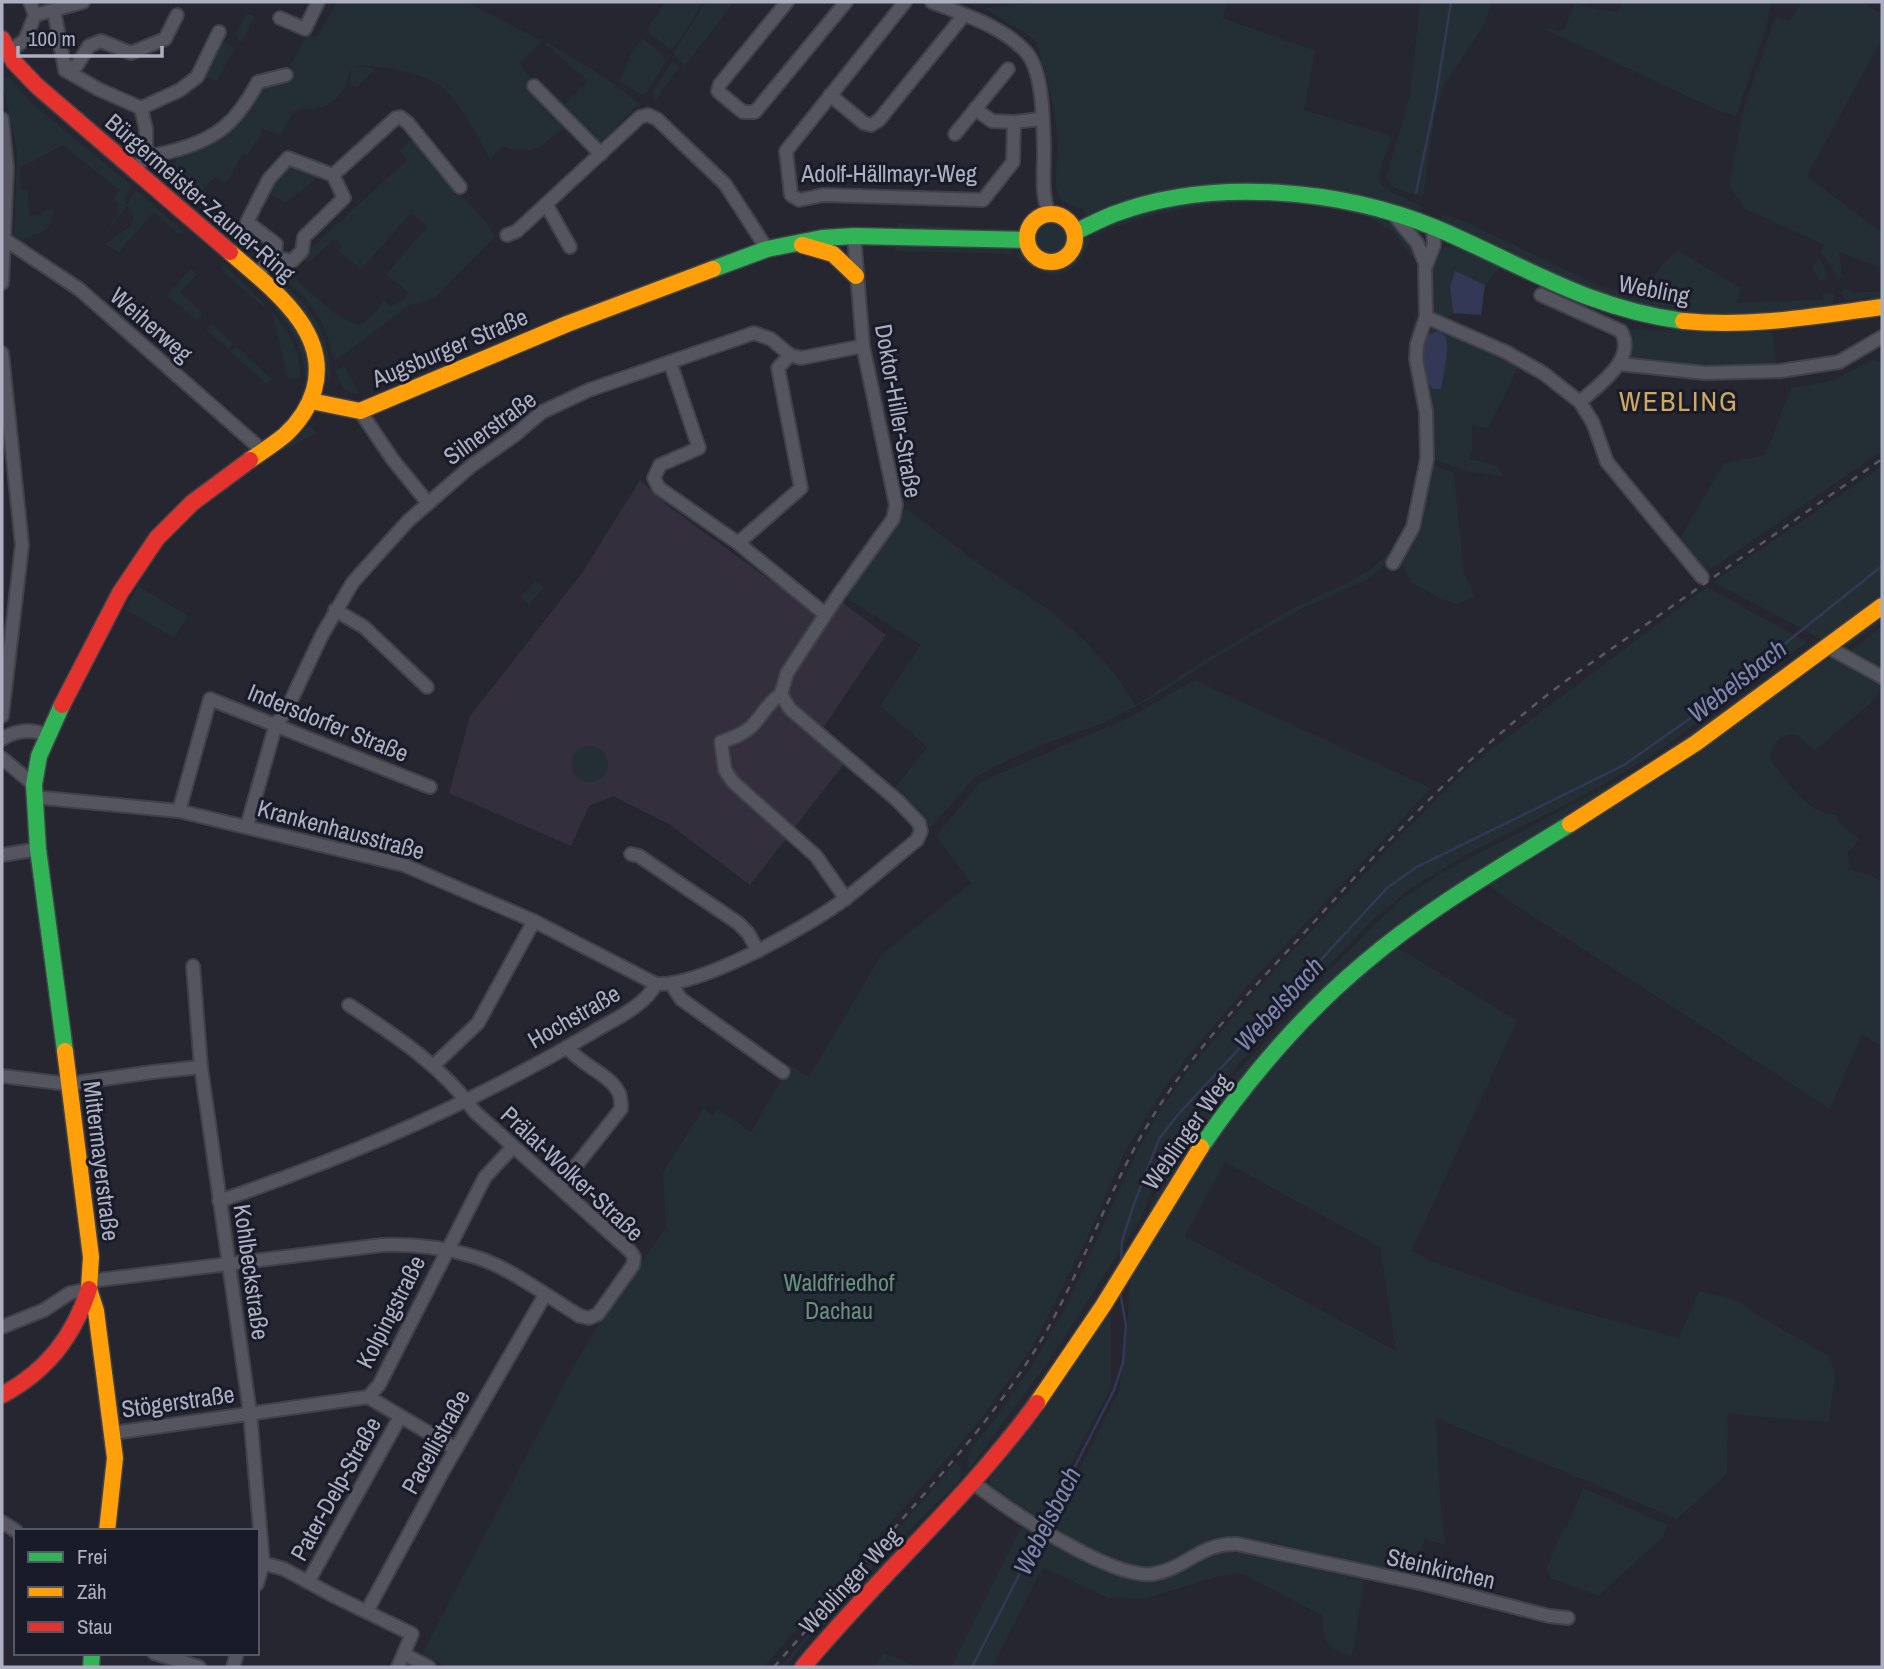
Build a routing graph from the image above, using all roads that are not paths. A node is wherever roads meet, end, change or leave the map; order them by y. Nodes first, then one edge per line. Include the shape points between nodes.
1 (30, 2) edge
2 (83, 2) edge
3 (318, 2) edge
4 (787, 2) edge
5 (846, 2) edge
6 (905, 2) edge
7 (932, 2) edge
8 (54, 9) junction
9 (35, 15) junction
10 (177, 15) dead end
11 (964, 15) junction
12 (280, 18) dead end
13 (219, 32) dead end
14 (4, 50) edge
15 (1008, 69) dead end
16 (65, 70) junction
17 (286, 75) dead end
18 (534, 86) dead end
19 (830, 95) junction
20 (141, 108) junction
21 (975, 109) junction
22 (2, 119) edge
23 (1041, 119) junction
24 (1014, 122) junction
25 (955, 134) dead end
26 (601, 154) junction
27 (146, 156) junction
28 (133, 171) junction
29 (333, 175) junction
30 (460, 187) dead end
31 (546, 204) junction
32 (1393, 213) junction
33 (1049, 214) junction
34 (1433, 226) junction
35 (1074, 232) junction
36 (507, 234) dead end
37 (854, 236) junction
38 (5, 239) junction
39 (1027, 240) junction
40 (793, 243) junction
41 (570, 247) dead end
42 (767, 249) junction
43 (275, 257) junction
44 (1423, 257) junction
45 (257, 274) junction
46 (856, 276) junction
47 (2, 283) edge
48 (1541, 295) dead end
49 (1882, 307) edge
50 (1426, 317) junction
51 (1882, 337) edge
52 (863, 346) junction
53 (2, 353) edge
54 (790, 355) junction
55 (670, 362) junction
56 (1620, 364) junction
57 (311, 401) junction
58 (1580, 402) junction
59 (360, 411) junction
60 (263, 451) junction
61 (428, 503) junction
62 (738, 542) junction
63 (1393, 563) dead end
64 (1702, 577) dead end
65 (1882, 606) edge
66 (335, 610) junction
67 (825, 614) junction
68 (1828, 647) junction
69 (1882, 677) edge
70 (427, 687) dead end
71 (781, 694) junction
72 (2, 716) edge
73 (276, 724) junction
74 (47, 735) junction
75 (2, 739) edge
76 (2, 758) edge
77 (430, 787) dead end
78 (34, 791) junction
79 (178, 811) junction
80 (247, 826) junction
81 (38, 849) junction
82 (631, 854) dead end
83 (2, 855) edge
84 (846, 899) junction
85 (534, 920) junction
86 (758, 951) junction
87 (193, 966) dead end
88 (656, 984) junction
89 (671, 984) junction
90 (349, 1005) dead end
91 (567, 1047) junction
92 (434, 1065) junction
93 (201, 1067) junction
94 (783, 1072) dead end
95 (2, 1076) edge
96 (68, 1084) junction
97 (466, 1100) junction
98 (513, 1147) junction
99 (560, 1186) junction
100 (219, 1201) junction
101 (446, 1250) junction
102 (228, 1265) junction
103 (90, 1285) junction
104 (545, 1295) junction
105 (2, 1327) edge
106 (2, 1395) edge
107 (368, 1397) junction
108 (250, 1412) junction
109 (400, 1417) junction
110 (113, 1433) junction
111 (456, 1450) junction
112 (974, 1483) junction
113 (107, 1529) edge
114 (263, 1563) junction
115 (259, 1577) edge
116 (309, 1581) junction
117 (367, 1611) junction
118 (1568, 1618) dead end
119 (404, 1654) junction
120 (160, 1655) edge
121 (199, 1667) edge
122 (398, 1667) edge
123 (429, 1667) edge
124 (803, 1667) edge

1 - 9 street
2 - 8 street
3 - 12 street via 305,29
4 - 5 street via 720,84 721,94 748,113 755,112
6 - 19 street, Adolf-Hällmayr-Weg
7 - 11 street
8 - 9 street
8 - 16 street
9 - 14 street via 25,40
10 - 16 street via 165,39 131,53 101,41 89,46 77,65
11 - 19 street via 871,125
11 - 23 street via 1027,53 1036,71
13 - 20 street via 197,77
14 - 28 main road, Bürgermeister-Zauner-Ring via 37,86
15 - 21 street
16 - 20 street
17 - 27 street via 258,82 237,117 201,143
18 - 26 street
19 - 24 street, Adolf-Hällmayr-Weg via 786,151 788,185 799,200 823,195 983,200 1013,162
20 - 27 street
21 - 24 street via 992,121
21 - 25 street
22 - 38 street via 7,167
23 - 24 street
23 - 33 street via 1043,191
26 - 31 street
26 - 42 street via 640,117 657,119 725,184
27 - 28 street
28 - 45 main road, Bürgermeister-Zauner-Ring
29 - 30 street via 400,117
29 - 43 street via 344,198 304,236 302,251 292,261
29 - 43 street via 288,158 269,179 247,222 276,244
31 - 36 street via 517,231
31 - 41 street
32 - 34 main road
32 - 35 main road via 1287,194 1216,194 1157,202
32 - 44 street
33 - 35 main road via 1065,218
33 - 39 main road via 1035,220
34 - 44 street via 1434,245
34 - 49 main road, Webling via 1540,279 1596,302 1652,316 1710,323 1776,322
35 - 39 main road via 1074,247 1056,262 1034,255
37 - 39 main road, Augsburger Straße
37 - 40 main road, Augsburger Straße
37 - 46 street, Doktor-Hiller-Straße
38 - 47 street
38 - 60 street, Weiherweg via 79,289
40 - 42 main road, Augsburger Straße
40 - 46 main road via 838,255
42 - 59 main road, Augsburger Straße via 567,324
43 - 45 street
44 - 50 street
45 - 57 main road, Bürgermeister-Zauner-Ring via 299,317 314,346 317,370
46 - 52 street, Doktor-Hiller-Straße
48 - 56 street, Webling via 1621,331
50 - 58 street via 1506,352
50 - 63 street via 1416,359 1426,412 1427,459 1413,527
51 - 56 street via 1839,362 1780,371 1704,373
52 - 54 street via 801,358
52 - 67 street, Doktor-Hiller-Straße via 897,505 893,519
53 - 72 street via 22,545
54 - 55 street, Silnerstraße via 771,339 754,333
54 - 62 street via 778,368 801,488
55 - 61 street, Silnerstraße via 542,412
55 - 62 street via 699,448 660,465 654,478 659,488
56 - 58 street
57 - 59 main road, Augsburger Straße
57 - 60 main road via 299,421
58 - 64 street via 1607,462
59 - 61 street
60 - 74 main road via 192,503 157,538 120,593
61 - 66 street, Silnerstraße via 353,582
62 - 67 street
65 - 68 main road, Weblinger Weg
66 - 70 street via 364,627
66 - 73 street, Silnerstraße
67 - 71 street, Doktor-Hiller-Straße via 787,673
68 - 69 street
68 - 112 main road, Weblinger Weg via 1725,725 1434,909 1360,966 1286,1037 1193,1158 1068,1361
71 - 84 street via 750,727 721,742 725,770 740,789 816,856
71 - 84 street, Hochstraße via 790,709 919,823 917,840
73 - 77 street, Indersdorfer Straße
73 - 79 street, Indersdorfer Straße via 210,699
73 - 80 street, Silnerstraße
74 - 75 street via 16,732
74 - 78 main road
76 - 78 street
78 - 79 street, Krankenhausstraße
78 - 81 main road, Mittermayerstraße
79 - 80 street, Krankenhausstraße
80 - 85 street, Krankenhausstraße via 404,865
81 - 83 street
81 - 96 main road, Mittermayerstraße
82 - 86 street via 738,923
84 - 86 street, Hochstraße
85 - 88 street, Krankenhausstraße
85 - 92 street via 478,1023
86 - 89 street, Hochstraße
87 - 93 street, Kohlbeckstraße
88 - 89 street, Hochstraße
88 - 91 street, Hochstraße via 643,1000
89 - 94 street via 681,999
90 - 92 street, Prälat-Wolker-Straße
91 - 97 street, Hochstraße
91 - 99 street via 612,1084 620,1094 621,1110
92 - 97 street, Prälat-Wolker-Straße
93 - 96 street
93 - 100 street, Kohlbeckstraße
95 - 96 street
96 - 103 main road, Mittermayerstraße via 91,1256
97 - 98 street, Prälat-Wolker-Straße
97 - 100 street, Hochstraße
98 - 99 street, Prälat-Wolker-Straße
98 - 101 street, Kolpingstraße via 485,1177
99 - 104 street, Prälat-Wolker-Straße via 630,1251 633,1265 598,1314 589,1318
100 - 102 street, Kohlbeckstraße
101 - 102 street, Prälat-Wolker-Straße via 382,1245
101 - 104 street, Prälat-Wolker-Straße via 475,1256
101 - 107 street, Kolpingstraße via 379,1385
102 - 103 street, Prälat-Wolker-Straße
102 - 108 street, Kohlbeckstraße
103 - 105 street, Prälat-Wolker-Straße
103 - 106 main road via 67,1342 19,1387
103 - 110 main road, Mittermayerstraße
104 - 111 street, Pacellistraße
107 - 108 street, Kolpingstraße
107 - 109 street
108 - 110 street, Stögerstraße
108 - 114 street, Kohlbeckstraße
109 - 111 street
109 - 116 street, Pater-Delp-Straße
110 - 113 main road, Mittermayerstraße
111 - 117 street, Pacellistraße
112 - 118 street, Steinkirchen via 1042,1528 1130,1573 1153,1574 1209,1547 1237,1544
112 - 124 main road, Weblinger Weg via 867,1591
114 - 115 street, Kohlbeckstraße
114 - 116 street
116 - 117 street
117 - 119 street via 412,1634
119 - 122 street
119 - 123 street
120 - 121 street

